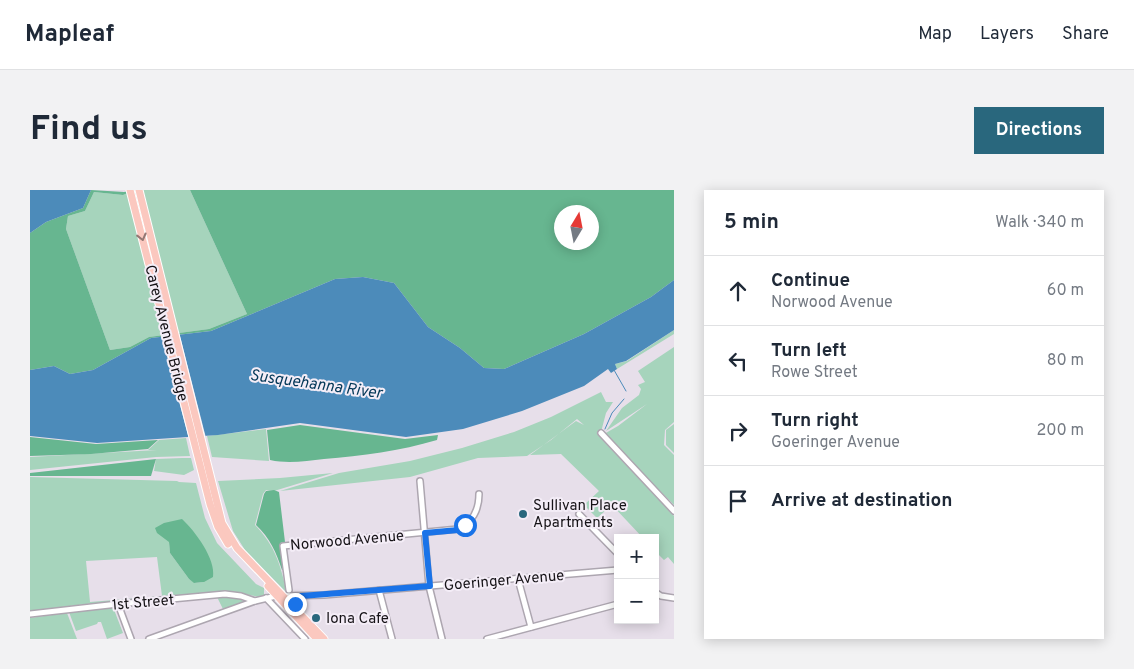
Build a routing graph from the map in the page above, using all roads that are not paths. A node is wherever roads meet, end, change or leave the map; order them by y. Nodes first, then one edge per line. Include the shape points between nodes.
1 (130, 190) edge
2 (139, 190) edge
3 (601, 434) dead end
4 (207, 476) junction
5 (420, 481) dead end
6 (479, 494) dead end
7 (674, 511) edge
8 (580, 514) dead end
9 (425, 533) junction
10 (614, 550) edge
11 (614, 570) edge
12 (518, 579) junction
13 (267, 585) junction
14 (430, 586) junction
15 (289, 590) dead end
16 (379, 590) junction
17 (280, 596) junction
18 (301, 596) junction
19 (659, 596) edge
20 (266, 598) junction
21 (674, 598) edge
22 (255, 601) junction
23 (118, 604) junction
24 (614, 605) edge
25 (294, 608) junction
26 (30, 614) edge
27 (532, 627) junction
28 (310, 633) junction
29 (302, 638) edge
30 (131, 639) edge
31 (149, 639) edge
32 (317, 639) edge
33 (324, 639) edge
34 (392, 639) edge
35 (442, 639) edge
36 (487, 639) edge

1 -> 4 main road, Carey Avenue Bridge
2 - 4 main road, Carey Avenue Bridge
3 - 7 street
4 - 13 main road via 213,515 222,534
4 - 17 main road via 229,536
5 - 9 street
6 - 9 street, Norwood Avenue via 478,508 461,528
8 - 10 street
9 - 14 street
9 - 15 street, Norwood Avenue via 283,546
11 - 12 street, Goeringer Avenue
12 - 14 street, Goeringer Avenue
12 - 27 street
13 - 17 main road
13 - 20 street
14 - 16 street, Goeringer Avenue
14 - 35 street
16 - 18 street, Goeringer Avenue
16 - 34 street
17 - 18 street, Goeringer Avenue
17 - 20 street, Goeringer Avenue
17 - 25 main road
17 - 28 main road
18 - 25 street
19 - 21 street
20 - 22 street, Goeringer Avenue
20 - 29 street
22 - 23 street, 1st Street via 225,594
22 - 31 street, Goeringer Avenue
23 - 26 street, 1st Street
23 - 30 street
24 - 27 street
25 - 33 main road
27 - 36 street
28 - 29 street
28 - 32 main road

